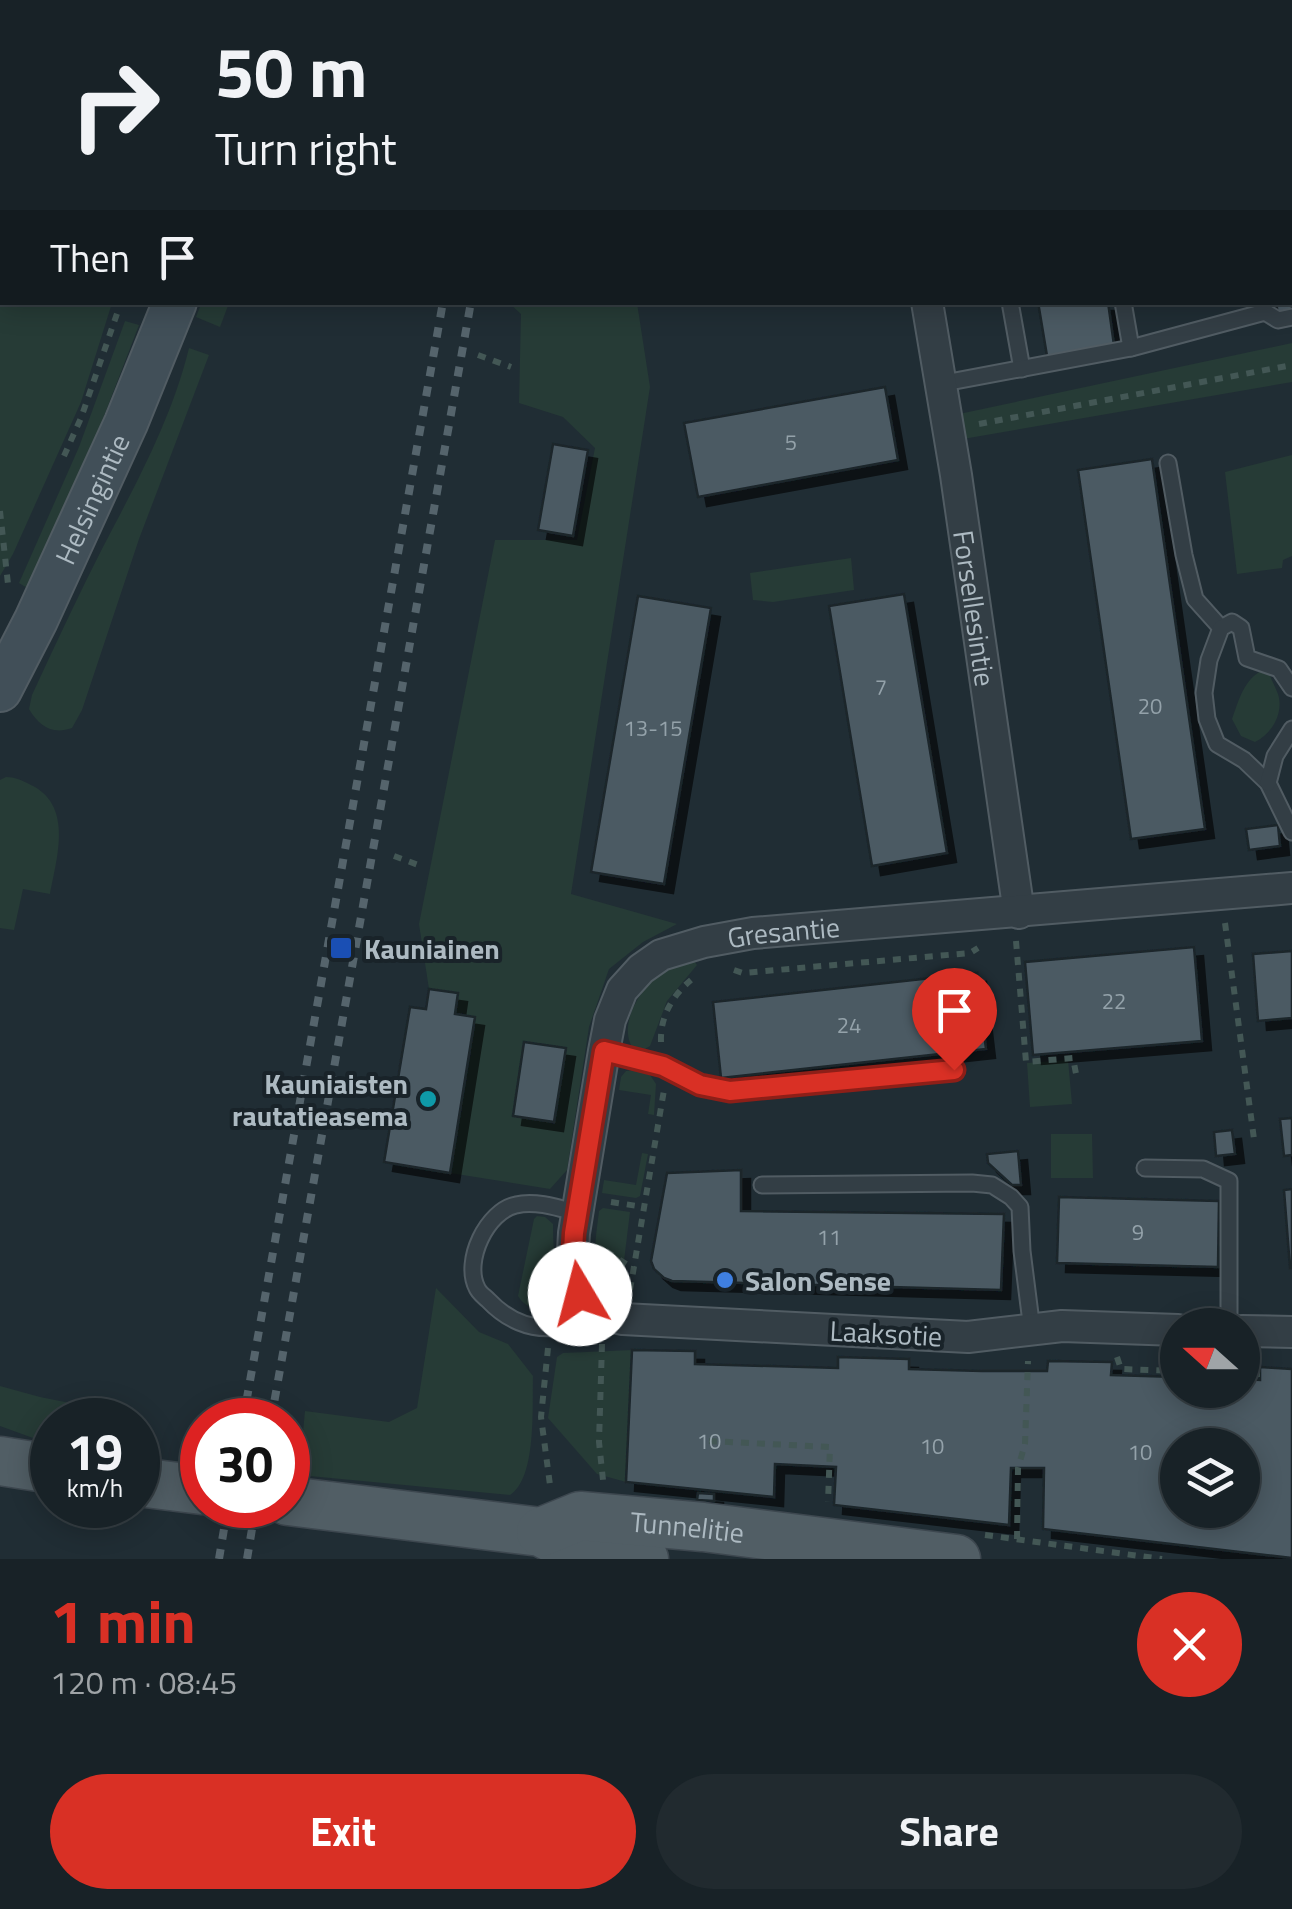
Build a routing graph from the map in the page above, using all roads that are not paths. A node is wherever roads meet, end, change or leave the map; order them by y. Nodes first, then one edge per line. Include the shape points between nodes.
1 (174, 305) edge
2 (927, 305) edge
3 (1011, 305) edge
4 (1124, 305) edge
5 (1292, 317) edge
6 (1131, 348) junction
7 (1022, 368) junction
8 (939, 384) junction
9 (1168, 463) dead end
10 (1220, 628) junction
11 (1292, 688) edge
12 (0, 690) edge
13 (1292, 729) edge
14 (1268, 783) junction
15 (1292, 832) edge
16 (1292, 888) edge
17 (1017, 924) junction
18 (604, 1051) junction
19 (954, 1070) dead end
20 (1145, 1168) dead end
21 (762, 1185) dead end
22 (578, 1206) junction
23 (1229, 1308) edge
24 (594, 1313) junction
25 (1160, 1329) edge
26 (1032, 1330) junction
27 (1260, 1331) edge
28 (1292, 1332) edge
29 (0, 1462) edge
30 (30, 1467) edge
31 (310, 1503) edge
32 (546, 1512) junction
33 (644, 1559) edge
34 (956, 1559) edge

1 - 12 main road, Helsingintie
2 - 8 street, Forsellesintie
3 - 7 lane
4 - 6 lane
5 - 6 lane via 1278,320 1266,312
6 - 7 lane
7 - 8 lane
8 - 17 street, Forsellesintie
9 - 10 lane via 1194,599
10 - 11 lane via 1232,622 1241,628 1247,658 1279,669
10 - 14 lane via 1204,693 1207,720 1217,744
13 - 14 lane
14 - 15 lane
16 - 17 street, Gresantie
17 - 18 street, Gresantie via 752,933 661,955 622,990
18 - 19 lane via 730,1091
18 - 22 street, Gresantie
20 - 23 lane via 1203,1169 1229,1181
21 - 26 lane via 992,1186 1020,1208
22 - 24 street, Gresantie via 572,1270
22 - 24 lane via 517,1204 496,1213 473,1262 477,1288 520,1324 557,1327
24 - 26 street, Laaksotie via 968,1337
25 - 26 street, Laaksotie
27 - 28 street
29 - 30 main road
31 - 32 main road, Tunnelitie
32 - 33 main road, Tunnelitie via 575,1550
32 - 34 main road, Tunnelitie

